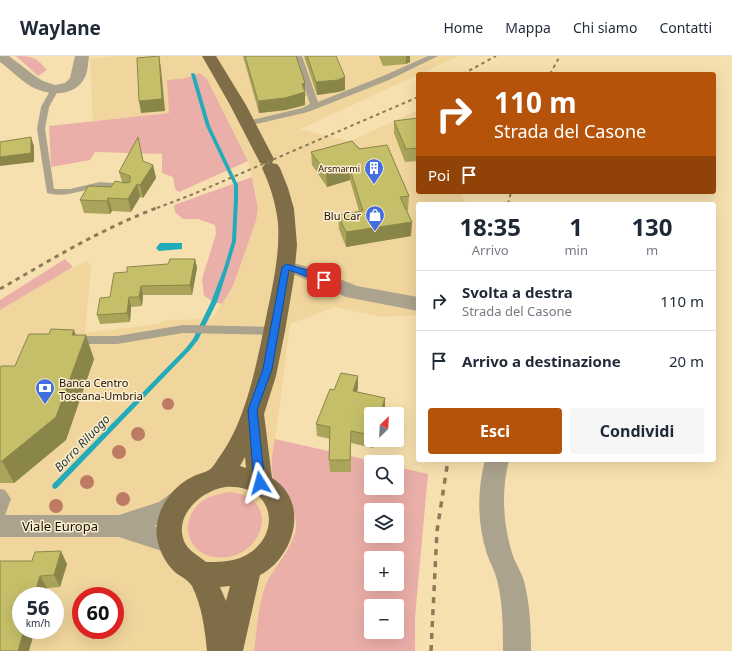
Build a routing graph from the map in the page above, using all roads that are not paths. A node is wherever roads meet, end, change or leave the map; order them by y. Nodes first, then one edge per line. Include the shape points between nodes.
1 (0, 56) edge
2 (82, 56) edge
3 (209, 56) edge
4 (225, 56) edge
5 (298, 56) edge
6 (434, 56) edge
7 (55, 89) junction
8 (238, 105) junction
9 (313, 106) junction
10 (247, 124) junction
11 (129, 192) edge
12 (286, 267) junction
13 (416, 304) edge
14 (275, 331) junction
15 (62, 340) edge
16 (253, 410) junction
17 (497, 462) edge
18 (218, 478) junction
19 (260, 483) junction
20 (0, 494) edge
21 (184, 497) junction
22 (0, 511) edge
23 (0, 526) edge
24 (119, 526) junction
25 (171, 543) junction
26 (248, 568) junction
27 (200, 575) junction
28 (222, 651) edge
29 (228, 651) edge
30 (517, 651) edge

1 - 7 street via 36,83
2 - 7 street via 77,81 64,88
3 - 8 main road
4 - 8 main road
5 - 9 lane via 314,102
6 - 9 lane via 386,78
7 - 11 lane via 45,107 41,129 50,191 70,192 100,185 113,186
8 - 10 main road
9 - 10 lane
10 - 12 main road via 281,191 287,225
12 - 13 street via 353,292
12 - 14 main road
14 - 15 lane via 183,329 117,340
14 - 16 main road via 267,369
16 - 18 main road via 240,442
16 - 19 main road
17 - 30 street via 492,488 493,516 499,552 511,581 516,610
18 - 19 main road via 236,476
18 - 21 main road via 200,485
19 - 26 main road via 269,489 281,506 282,528 271,551
20 - 22 lane via 5,499
21 - 24 street, Viale Europa via 168,510
21 - 25 main road via 172,514
23 - 24 street, Viale Europa
24 - 25 street, Viale Europa
25 - 27 main road via 181,560
26 - 27 main road via 232,573
26 - 29 main road
27 - 28 main road via 216,611

